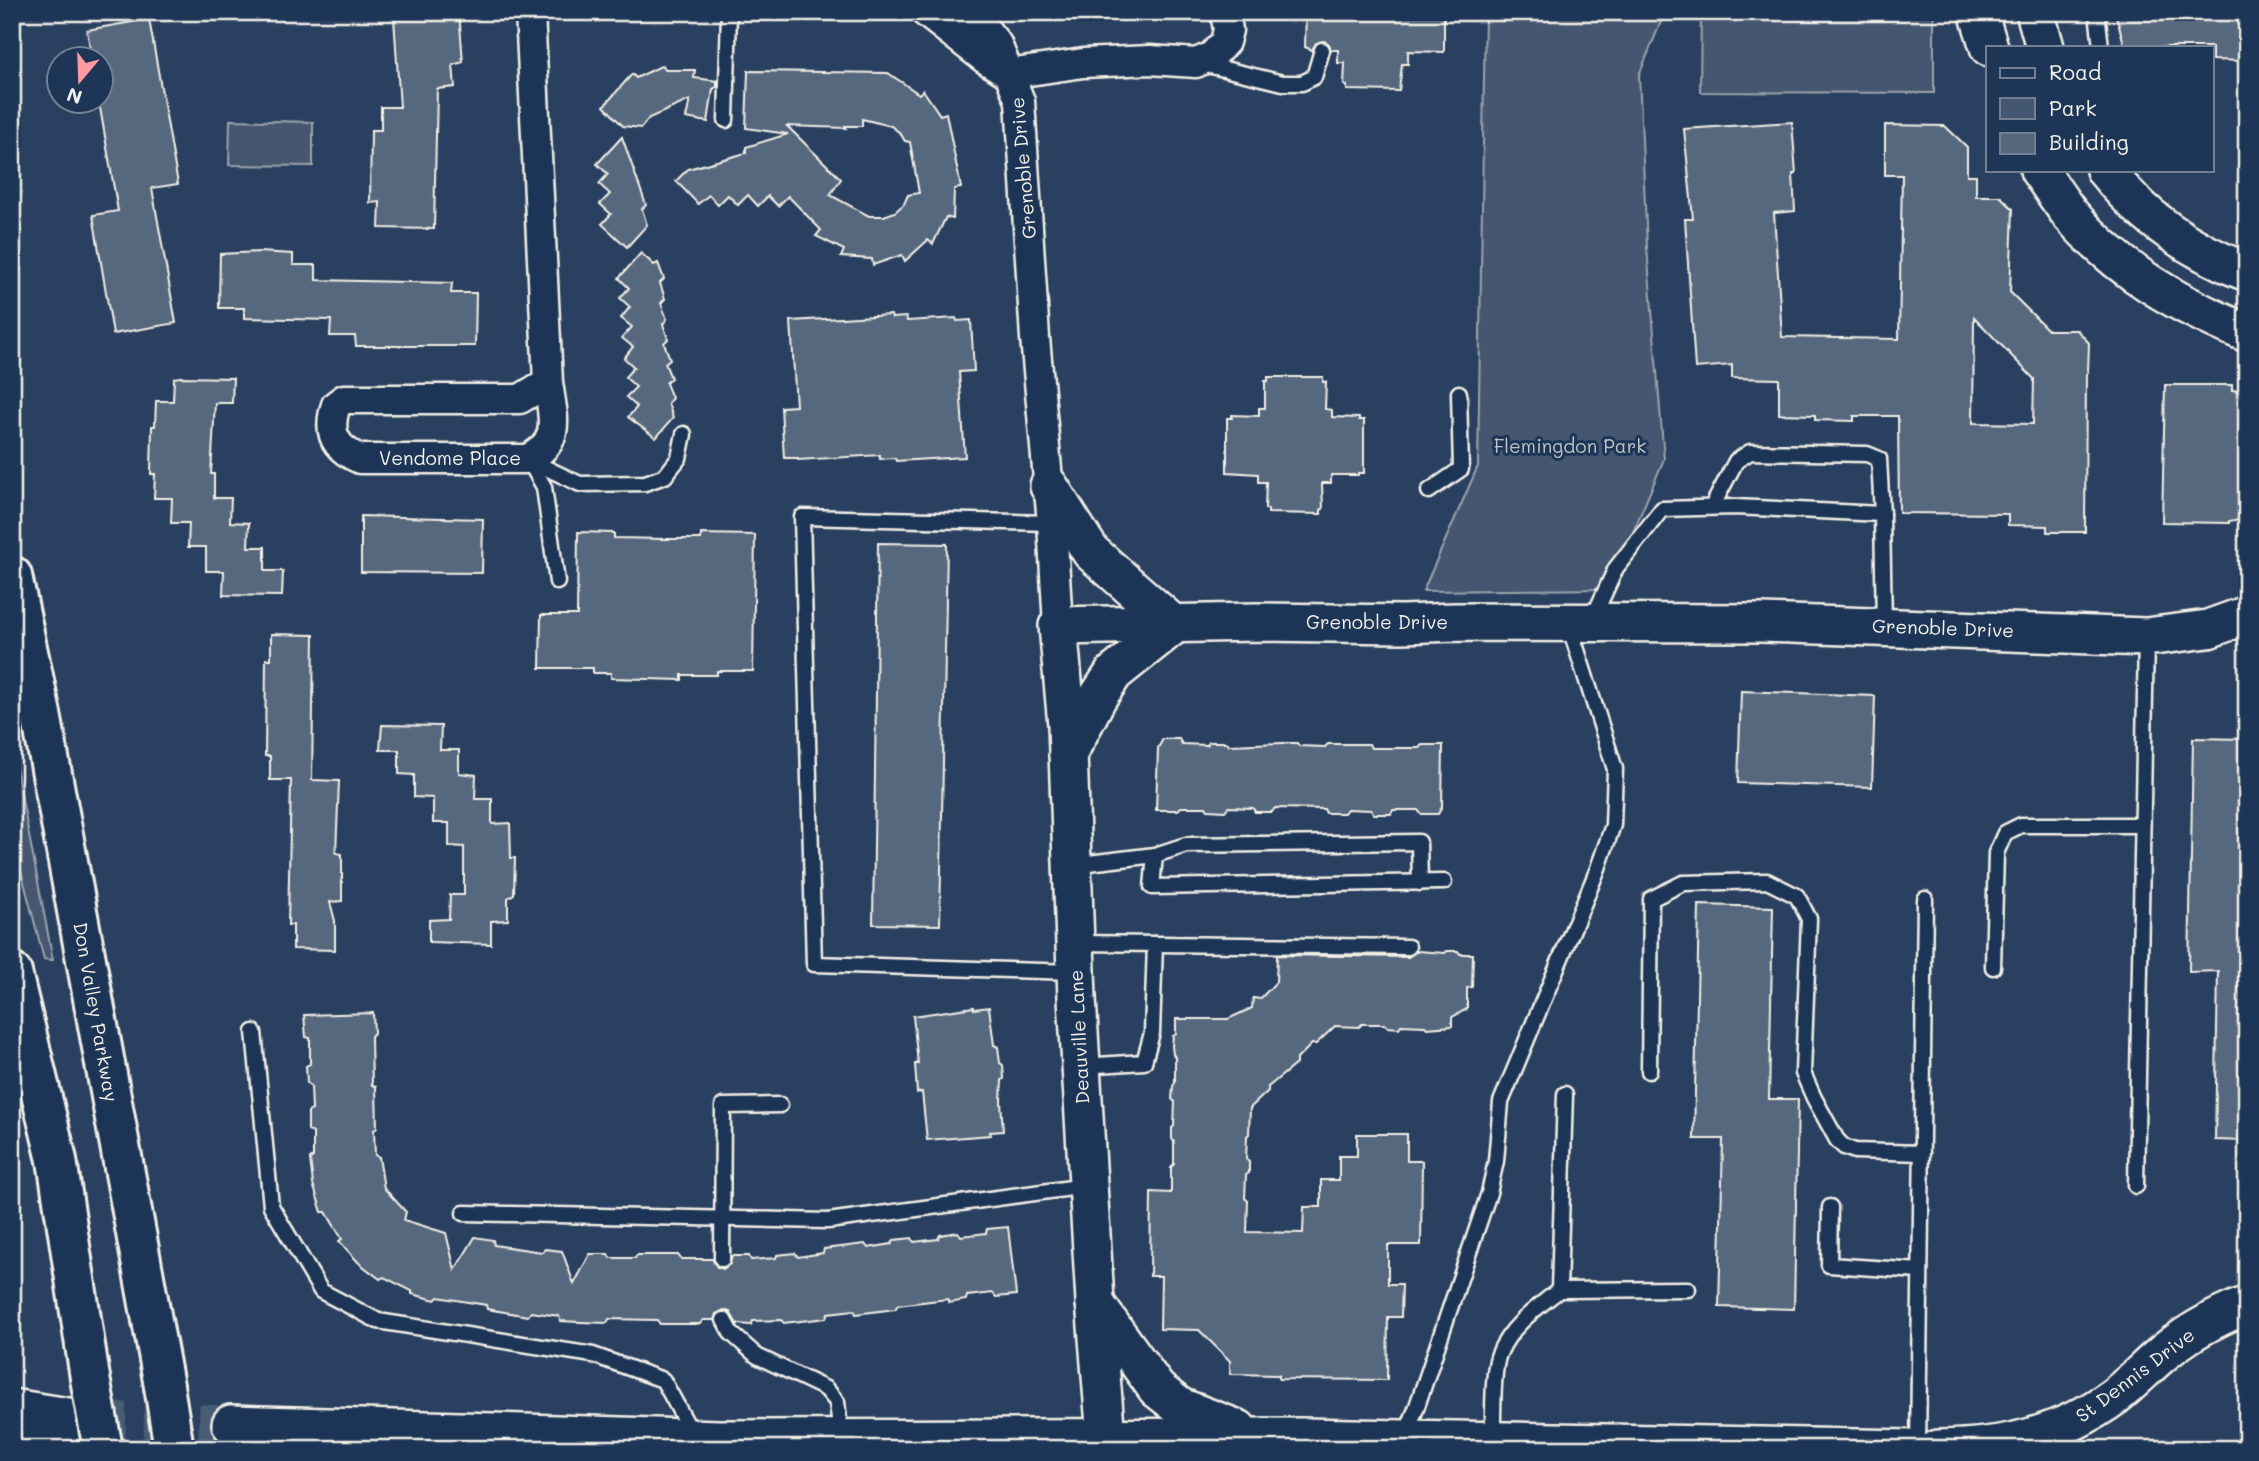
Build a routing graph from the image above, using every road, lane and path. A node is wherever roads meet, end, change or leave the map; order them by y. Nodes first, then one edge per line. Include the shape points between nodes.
1 (530, 12) edge
2 (729, 12) edge
3 (925, 12) edge
4 (1225, 12) edge
5 (1978, 12) edge
6 (2035, 12) edge
7 (2097, 12) edge
8 (971, 13) edge
9 (1989, 46) edge
10 (2045, 46) edge
11 (2101, 46) edge
12 (1322, 50) dead end
13 (1196, 63) junction
14 (1009, 74) junction
15 (726, 120) dead end
16 (2040, 172) edge
17 (2107, 172) edge
18 (2247, 272) edge
19 (2247, 333) edge
20 (548, 382) junction
21 (1459, 393) dead end
22 (684, 434) dead end
23 (527, 459) junction
24 (1049, 486) junction
25 (1429, 491) dead end
26 (1712, 507) junction
27 (1882, 514) junction
28 (1052, 523) junction
29 (12, 576) edge
30 (556, 582) dead end
31 (1579, 623) junction
32 (2244, 623) edge
33 (1174, 625) junction
34 (1059, 626) junction
35 (1884, 626) junction
36 (2146, 637) junction
37 (1068, 755) junction
38 (2142, 825) junction
39 (1155, 855) junction
40 (1072, 865) junction
41 (1444, 882) dead end
42 (1420, 883) junction
43 (1926, 899) dead end
44 (1155, 944) junction
45 (1408, 947) dead end
46 (1075, 957) junction
47 (1993, 967) dead end
48 (12, 973) edge
49 (254, 1032) dead end
50 (1081, 1066) junction
51 (1649, 1071) dead end
52 (1565, 1094) dead end
53 (780, 1105) dead end
54 (1922, 1153) junction
55 (1088, 1186) junction
56 (2136, 1186) dead end
57 (1830, 1206) dead end
58 (464, 1213) dead end
59 (721, 1219) junction
60 (722, 1259) dead end
61 (1920, 1270) junction
62 (1688, 1289) dead end
63 (1559, 1290) junction
64 (1095, 1301) junction
65 (2247, 1305) edge
66 (724, 1320) dead end
67 (12, 1408) edge
68 (231, 1424) tunnel mouth
69 (1301, 1437) junction
70 (695, 1438) junction
71 (841, 1439) junction
72 (1404, 1440) junction
73 (578, 1442) edge
74 (1106, 1443) edge
75 (2030, 1443) edge
76 (12, 1444) edge
77 (1492, 1445) edge
78 (103, 1449) edge
79 (174, 1449) edge
80 (1911, 1449) edge
81 (1918, 1449) edge
82 (1938, 1449) edge

1 - 20 street, Vendome Place
2 - 15 lane
3 - 14 street, Grenoble Drive
4 - 13 street via 1225,43 1212,57
5 - 9 street
6 - 10 street
7 - 11 lane
8 - 14 street, Grenoble Drive via 996,44
12 - 13 lane via 1314,77 1296,84
13 - 14 street via 1083,63
14 - 24 street, Grenoble Drive via 1020,100 1024,131 1035,338
16 - 19 street via 2070,213 2130,272 2168,297
17 - 18 street via 2154,222 2217,261
20 - 23 street, Vendome Place via 554,432 541,453
20 - 23 street, Vendome Place via 520,399 344,399 333,413 336,443 360,459
21 - 25 lane via 1461,469
22 - 23 lane via 679,458 665,476 645,483 580,484
23 - 30 lane via 544,487
24 - 28 street, Grenoble Drive
24 - 33 street via 1091,552
26 - 27 lane
26 - 27 lane via 1736,461 1750,452 1867,454 1878,459
26 - 31 lane via 1661,509
27 - 35 lane
28 - 34 street, Grenoble Drive
28 - 46 lane via 802,517 814,964
29 - 79 highway, Don Valley Parkway, bridge via 44,728
31 - 33 street, Grenoble Drive
31 - 35 street, Grenoble Drive
31 - 72 lane via 1615,769 1613,825 1501,1102 1489,1193
32 - 36 street, Grenoble Drive
33 - 34 street, Grenoble Drive
33 - 37 street via 1114,673
34 - 37 street, Deauville Lane
35 - 36 street, Grenoble Drive
36 - 38 lane
37 - 40 street, Deauville Lane
38 - 47 lane via 2021,825 2005,833 1996,853
38 - 56 lane
39 - 40 lane
39 - 42 lane via 1152,887
39 - 42 lane via 1186,845 1419,842
40 - 46 street, Deauville Lane
41 - 42 lane
43 - 54 lane
44 - 45 lane
44 - 46 lane
44 - 50 lane via 1152,1033 1144,1062
46 - 50 street, Deauville Lane
48 - 78 highway, bridge via 57,1160
49 - 70 lane via 271,1206 321,1291 378,1321 593,1355 663,1380
50 - 55 street, Deauville Lane
51 - 54 lane via 1651,899 1683,883 1767,881 1797,896 1809,919 1803,1073 1826,1122 1844,1147 1855,1151
52 - 63 lane
53 - 59 lane via 723,1106
54 - 61 lane
55 - 59 lane via 828,1221
55 - 64 street, Deauville Lane
57 - 61 lane via 1829,1265
58 - 59 lane
59 - 60 lane
61 - 81 lane
62 - 63 lane
63 - 77 lane via 1521,1321 1498,1355
64 - 69 street via 1157,1389 1180,1407 1237,1429
64 - 74 street, Deauville Lane
65 - 75 street, St Dennis Drive via 2190,1334 2076,1421
66 - 71 lane via 731,1334 757,1356 826,1389 836,1402
67 - 76 street via 89,1420
68 - 73 street
69 - 72 street
69 - 74 street
70 - 71 street
70 - 73 street
71 - 74 street
72 - 77 street
75 - 82 street, St Dennis Drive
77 - 80 street

